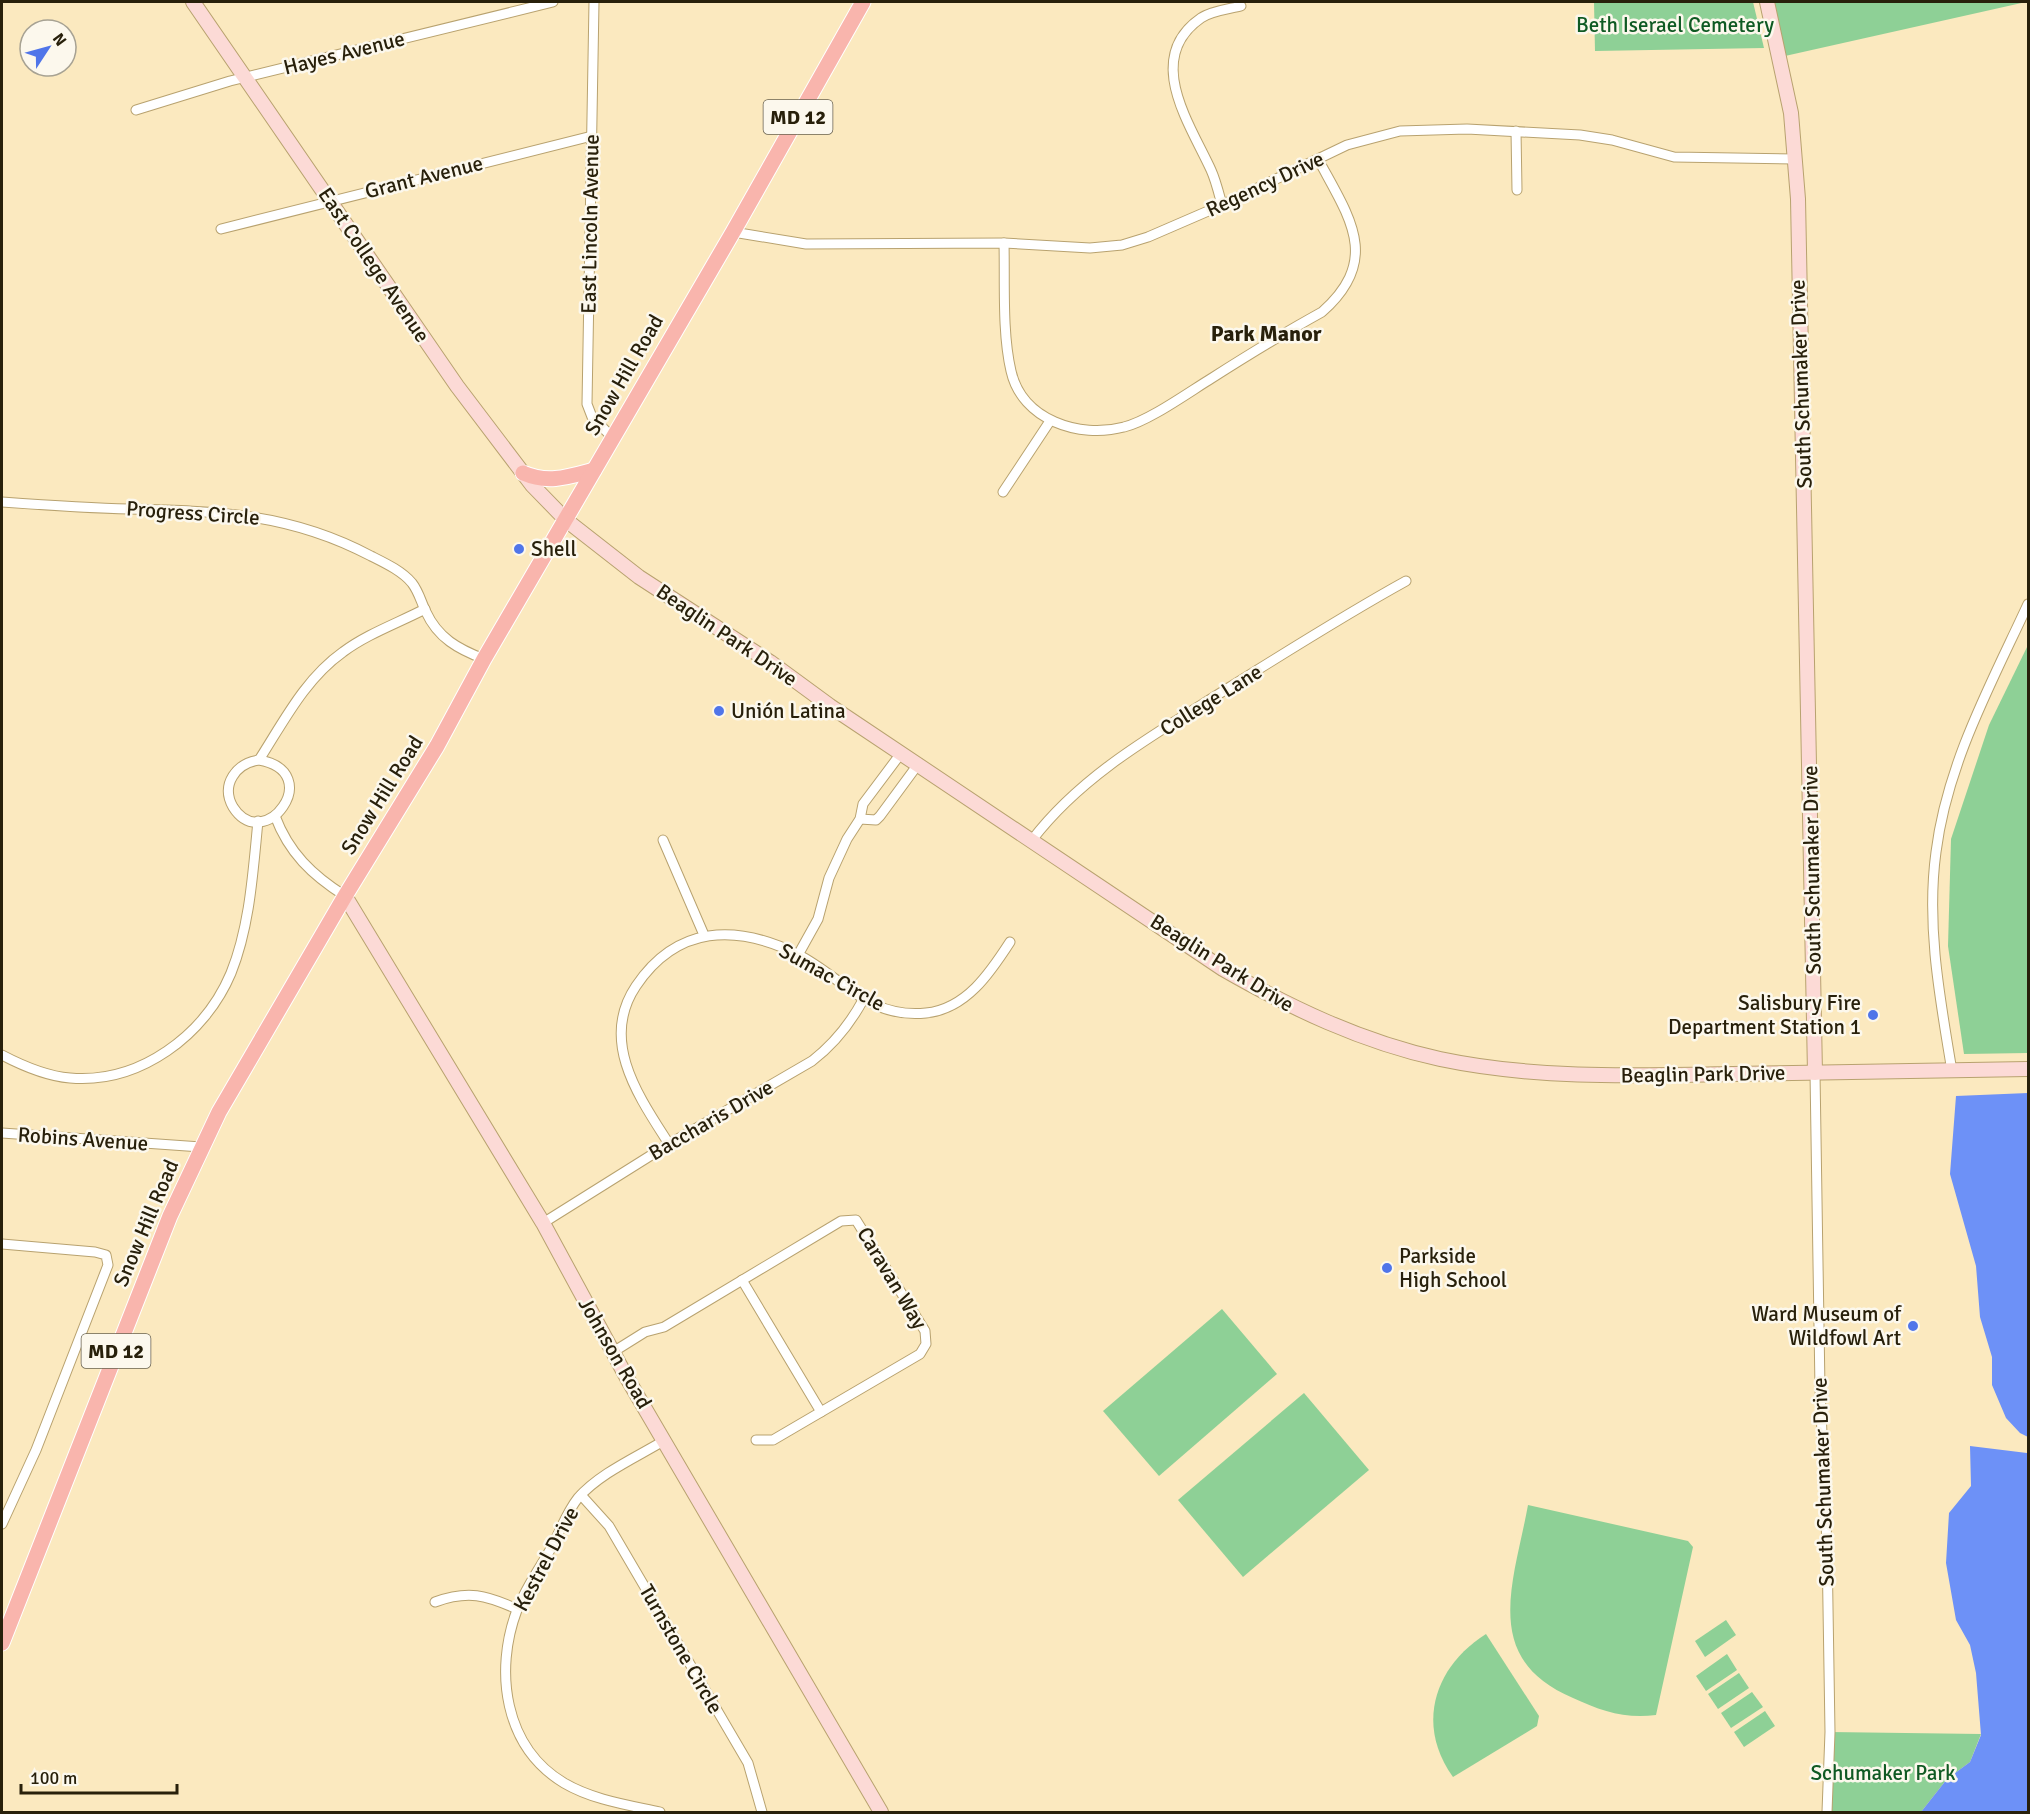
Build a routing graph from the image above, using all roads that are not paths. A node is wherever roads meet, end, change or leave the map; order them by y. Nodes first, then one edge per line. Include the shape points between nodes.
1 (193, 2) edge
2 (553, 2) edge
3 (594, 2) edge
4 (863, 2) edge
5 (1767, 2) edge
6 (1241, 6) dead end
7 (244, 77) junction
8 (136, 110) dead end
9 (1516, 131) junction
10 (592, 136) junction
11 (1318, 159) junction
12 (1796, 159) junction
13 (1516, 190) dead end
14 (331, 200) junction
15 (1222, 205) junction
16 (221, 229) dead end
17 (733, 232) junction
18 (1004, 243) junction
19 (1050, 421) junction
20 (612, 437) junction
21 (594, 470) junction
22 (523, 473) junction
23 (1003, 492) dead end
24 (2, 502) edge
25 (566, 520) junction
26 (1406, 581) dead end
27 (2028, 604) edge
28 (425, 609) junction
29 (484, 659) junction
30 (902, 752) junction
31 (259, 760) junction
32 (919, 763) junction
33 (275, 816) junction
34 (860, 819) junction
35 (258, 821) junction
36 (663, 840) dead end
37 (1032, 840) junction
38 (345, 896) junction
39 (704, 935) junction
40 (1010, 942) dead end
41 (798, 954) junction
42 (863, 1000) junction
43 (2, 1055) edge
44 (2026, 1069) edge
45 (1952, 1071) junction
46 (1815, 1073) junction
47 (2, 1133) edge
48 (669, 1144) junction
49 (201, 1147) junction
50 (543, 1223) junction
51 (2, 1244) edge
52 (742, 1280) junction
53 (613, 1352) junction
54 (821, 1412) junction
55 (665, 1440) junction
56 (756, 1440) dead end
57 (581, 1495) junction
58 (2, 1524) edge
59 (435, 1602) dead end
60 (517, 1609) junction
61 (2, 1643) edge
62 (660, 1812) edge
63 (762, 1812) edge
64 (879, 1812) edge
65 (1827, 1812) edge

1 - 7 main road, East College Avenue
2 - 7 street, Hayes Avenue
3 - 10 street, East Lincoln Avenue
4 - 17 main road, Snow Hill Road / MD 12
5 - 12 main road, South Schumaker Drive via 1791,113
6 - 15 street via 1203,16 1183,34 1173,60 1177,96
7 - 8 street, Hayes Avenue
7 - 14 main road, East College Avenue
9 - 11 street, Regency Drive via 1400,131 1347,145
9 - 12 street, Regency Drive via 1601,138 1674,157
9 - 13 street
10 - 14 street, Grant Avenue
10 - 20 street, East Lincoln Avenue via 587,404 592,417
11 - 15 street, Regency Drive
11 - 19 street via 1348,213 1356,245 1350,276 1339,296 1322,312 1126,427 1089,431
12 - 46 main road, South Schumaker Drive
14 - 16 street, Grant Avenue
14 - 22 main road, East College Avenue via 457,386
15 - 18 street, Regency Drive via 1122,245 1090,248
17 - 18 street, Regency Drive via 806,244
17 - 20 main road, Snow Hill Road / MD 12
18 - 19 street via 1011,371 1019,394 1034,413
19 - 23 street
20 - 21 main road, Snow Hill Road / MD 12
21 - 22 main road via 557,480
21 - 25 main road, Snow Hill Road / MD 12
22 - 25 main road, East College Avenue
24 - 28 street, Progress Circle via 209,510 272,519 327,536 398,571 417,589
25 - 29 main road, Snow Hill Road / MD 12
25 - 30 main road, Beaglin Park Drive via 639,577
26 - 37 street, College Lane via 1302,641 1110,764 1052,814
27 - 45 street via 1970,730 1936,850 1936,962
28 - 29 street, Progress Circle via 434,627 447,640 461,651
28 - 31 street via 344,650 323,668
29 - 38 main road, Snow Hill Road / MD 12 via 437,746
30 - 32 main road, Beaglin Park Drive
30 - 34 street via 863,804
31 - 33 street via 277,766 288,781 288,800
31 - 35 street via 250,761 234,773 228,791 235,809
32 - 34 street via 876,820
32 - 37 main road, Beaglin Park Drive
33 - 35 street
33 - 38 street via 303,864
34 - 41 street via 837,859 822,908
35 - 43 street via 244,929 235,962 222,993 187,1036 139,1065 100,1077 71,1078 44,1073
36 - 39 street
37 - 46 main road, Beaglin Park Drive via 1223,969 1327,1023 1390,1045 1478,1066 1546,1073
38 - 49 main road, Snow Hill Road / MD 12
38 - 50 main road, Johnson Road
39 - 41 street, Sumac Circle via 753,938
39 - 48 street via 656,963 637,984 623,1014 623,1058 643,1103
40 - 42 street, Sumac Circle via 981,984 951,1004 927,1013 908,1013 876,1007
41 - 42 street, Sumac Circle
42 - 48 street, Baccharis Drive via 841,1033 812,1061
44 - 45 main road, Beaglin Park Drive
45 - 46 main road, Beaglin Park Drive
46 - 65 street, South Schumaker Drive via 1820,1389 1827,1545
47 - 49 street, Robins Avenue
48 - 50 street, Baccharis Drive
49 - 61 main road, Snow Hill Road / MD 12 via 67,1472
50 - 53 main road, Johnson Road
51 - 58 street via 95,1252 106,1255 108,1265 36,1450
52 - 53 street, Caravan Way via 664,1327 645,1332
52 - 54 street
52 - 54 street, Caravan Way via 841,1221 856,1220 866,1231 925,1331 926,1344 920,1354
53 - 55 main road, Johnson Road
54 - 56 street, Caravan Way via 773,1440
55 - 57 street, Kestrel Drive
55 - 64 main road, Johnson Road
57 - 60 street, Kestrel Drive
57 - 63 street, Turnstone Circle via 609,1526 748,1763
59 - 60 street via 455,1595 488,1596
60 - 62 street, Kestrel Drive via 503,1660 505,1692 524,1742 543,1767 564,1783 592,1795

